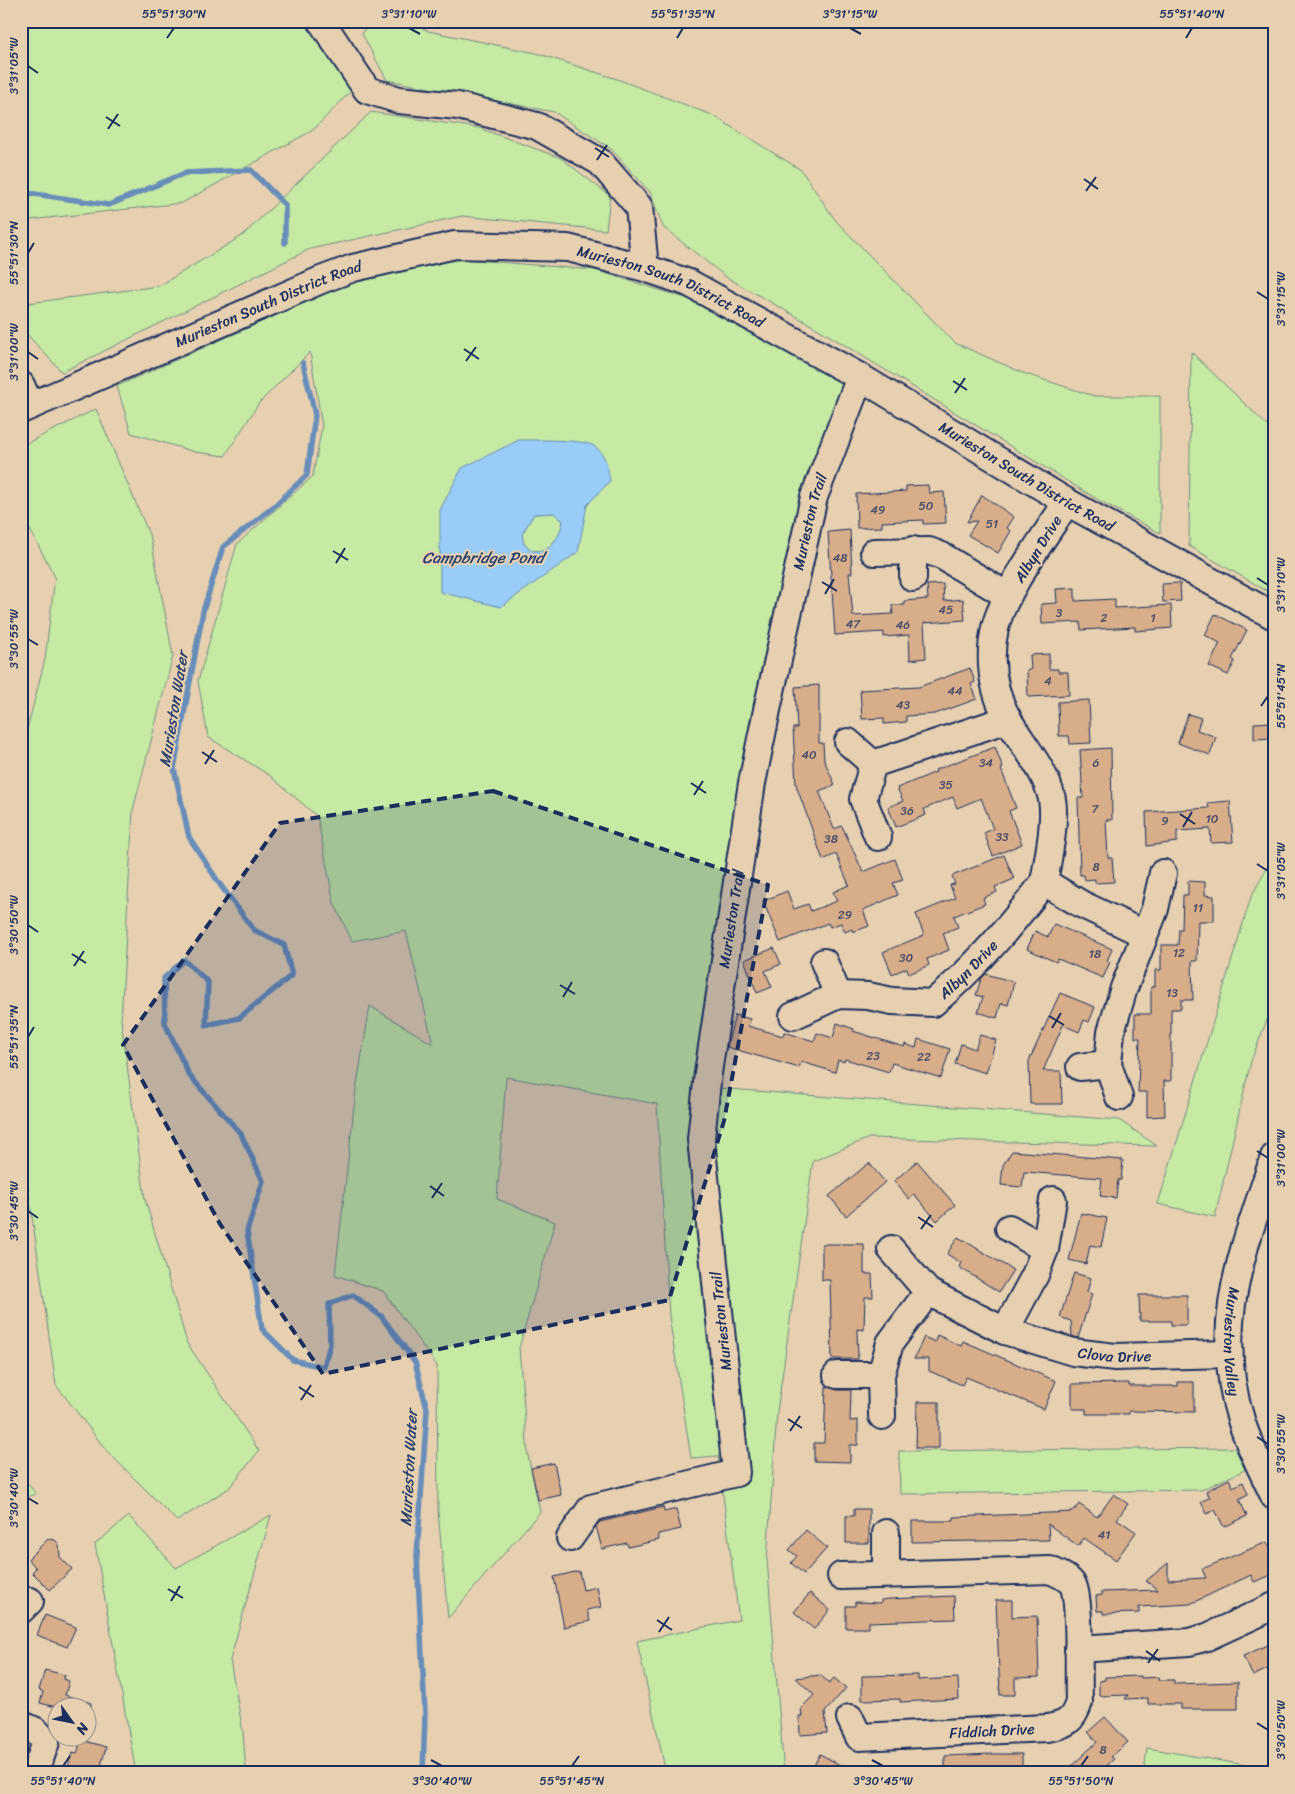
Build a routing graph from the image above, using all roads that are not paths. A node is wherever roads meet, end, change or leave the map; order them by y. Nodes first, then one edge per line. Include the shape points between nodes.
1 (321, 21) edge
2 (645, 268) junction
3 (860, 377) junction
4 (24, 400) edge
5 (1067, 502) junction
6 (913, 550) junction
7 (874, 552) dead end
8 (912, 578) dead end
9 (1008, 596) junction
10 (1274, 616) edge
11 (1008, 719) junction
12 (848, 742) dead end
13 (873, 764) junction
14 (878, 837) dead end
15 (1163, 872) dead end
16 (1044, 882) junction
17 (1144, 934) junction
18 (824, 962) dead end
19 (838, 994) junction
20 (794, 1016) dead end
21 (1108, 1064) junction
22 (1080, 1067) dead end
23 (1119, 1097) dead end
24 (1274, 1156) edge
25 (1269, 1191) edge
26 (1053, 1200) dead end
27 (1009, 1228) dead end
28 (891, 1249) dead end
29 (1045, 1249) junction
30 (928, 1292) junction
31 (1005, 1331) junction
32 (1228, 1354) junction
33 (837, 1375) dead end
34 (881, 1375) junction
35 (882, 1416) dead end
36 (1274, 1496) edge
37 (886, 1533) dead end
38 (570, 1538) dead end
39 (886, 1574) junction
40 (841, 1576) dead end
41 (1274, 1606) edge
42 (1078, 1648) junction
43 (850, 1718) dead end
44 (21, 1724) edge
45 (35, 1773) edge

1 - 2 street via 367,90 399,100 458,106 536,126 600,162 639,207
2 - 3 street, Murieston South District Road via 689,283
2 - 4 street, Murieston South District Road via 568,248 455,245 353,268
3 - 5 street, Murieston South District Road
3 - 38 street, Murieston Trail via 814,497 768,705 752,783 708,1073 701,1139 736,1473 591,1508
5 - 9 street, Albyn Drive
5 - 10 street, Murieston South District Road
6 - 7 street, Albyn Drive
6 - 8 street
6 - 9 street, Albyn Drive via 942,556
9 - 11 street, Albyn Drive via 996,626 990,660 994,687
11 - 13 street
11 - 16 street, Albyn Drive via 1040,767 1052,800 1051,846
12 - 13 street
13 - 14 street via 864,799
15 - 17 street via 1155,909
16 - 17 street
16 - 19 street, Albyn Drive via 1018,917 962,980 933,1003
17 - 21 street via 1114,1023
18 - 19 street
19 - 20 street
21 - 22 street
21 - 23 street
24 - 25 street, Murieston Valley
25 - 32 street, Murieston Valley via 1234,1282
26 - 29 street
27 - 29 street
28 - 30 street, Clova Drive
29 - 31 street
30 - 31 street, Clova Drive
30 - 34 street via 890,1343
31 - 32 street, Clova Drive via 1073,1352 1115,1357
32 - 36 street, Murieston Valley via 1242,1424
33 - 34 street
34 - 35 street
37 - 39 street
39 - 40 street, Fiddich Drive
39 - 42 street, Fiddich Drive via 1050,1570 1072,1585 1077,1605
41 - 42 street via 1189,1642
42 - 43 street, Fiddich Drive via 1079,1702 1074,1716 1065,1725 859,1737
44 - 45 street via 36,1731 46,1742

